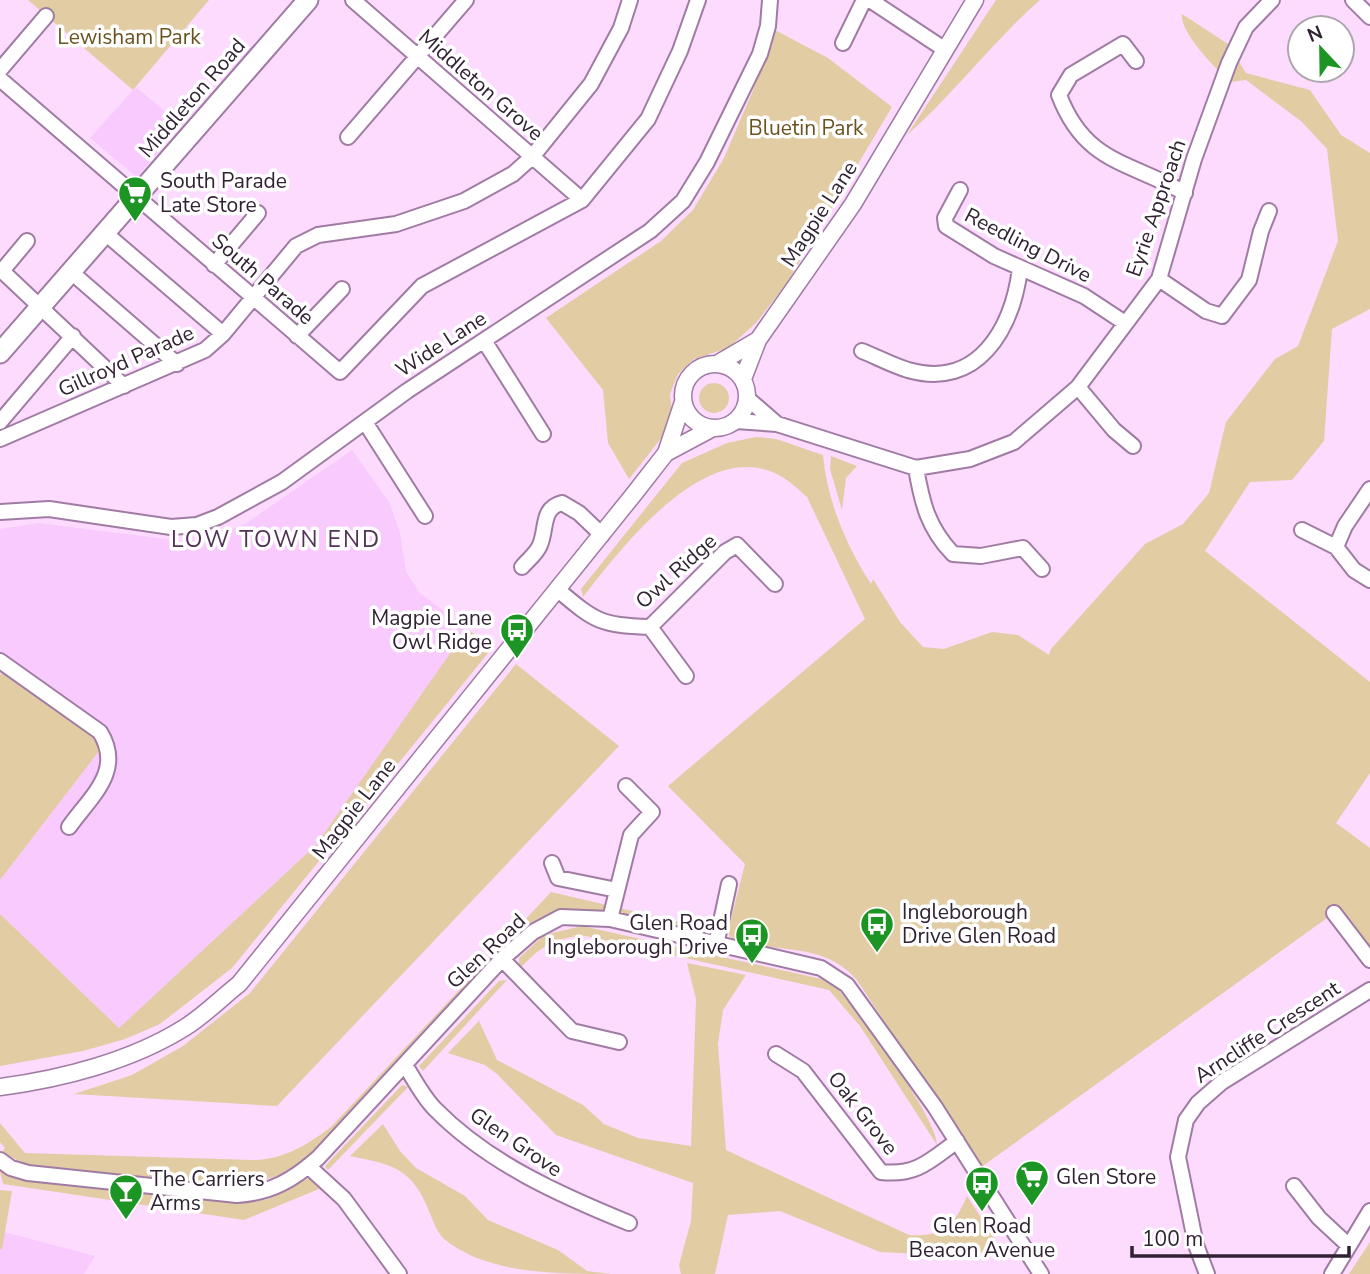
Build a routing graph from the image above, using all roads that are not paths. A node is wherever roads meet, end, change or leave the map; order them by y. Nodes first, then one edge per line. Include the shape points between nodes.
1 (308, 0) edge
2 (353, 0) edge
3 (466, 0) edge
4 (630, 0) edge
5 (698, 0) edge
6 (770, 0) edge
7 (864, 0) edge
8 (870, 0) edge
9 (975, 0) edge
10 (1272, 0) edge
11 (1353, 0) edge
12 (46, 16) dead end
13 (1370, 17) edge
14 (843, 43) dead end
15 (944, 49) junction
16 (418, 57) junction
17 (1136, 61) dead end
18 (0, 70) edge
19 (0, 79) edge
20 (348, 137) dead end
21 (532, 157) junction
22 (960, 190) dead end
23 (1185, 193) junction
24 (136, 197) junction
25 (582, 200) junction
26 (1269, 211) dead end
27 (258, 213) dead end
28 (104, 232) junction
29 (27, 241) dead end
30 (214, 265) junction
31 (1020, 269) junction
32 (1, 270) edge
33 (70, 271) junction
34 (1158, 279) junction
35 (342, 289) dead end
36 (253, 298) junction
37 (41, 306) junction
38 (1125, 323) junction
39 (222, 334) junction
40 (73, 336) junction
41 (297, 336) junction
42 (758, 340) junction
43 (485, 341) junction
44 (862, 351) dead end
45 (0, 353) edge
46 (177, 364) junction
47 (717, 364) junction
48 (743, 379) junction
49 (124, 386) junction
50 (1078, 387) junction
51 (747, 398) junction
52 (683, 402) junction
53 (736, 421) junction
54 (0, 422) edge
55 (365, 422) junction
56 (777, 424) junction
57 (711, 429) junction
58 (543, 434) dead end
59 (0, 439) edge
60 (1133, 446) dead end
61 (666, 453) junction
62 (916, 468) junction
63 (1370, 489) edge
64 (0, 512) edge
65 (425, 516) dead end
66 (1302, 530) dead end
67 (602, 536) junction
68 (1336, 547) junction
69 (522, 567) dead end
70 (1042, 569) dead end
71 (1370, 580) edge
72 (775, 584) dead end
73 (558, 590) junction
74 (650, 627) junction
75 (0, 662) edge
76 (686, 676) dead end
77 (626, 786) dead end
78 (69, 827) dead end
79 (552, 863) dead end
80 (729, 884) dead end
81 (617, 890) junction
82 (1334, 913) dead end
83 (610, 919) junction
84 (716, 945) junction
85 (502, 959) junction
86 (1370, 960) edge
87 (1370, 990) edge
88 (619, 1042) dead end
89 (776, 1054) dead end
90 (405, 1065) junction
91 (0, 1087) edge
92 (957, 1141) junction
93 (0, 1160) edge
94 (308, 1166) junction
95 (1294, 1186) dead end
96 (1370, 1211) edge
97 (629, 1223) dead end
98 (1348, 1245) junction
99 (1040, 1273) edge
100 (399, 1274) edge
101 (1207, 1274) edge
102 (1332, 1274) edge

1 - 24 main road, Middleton Road
2 - 16 street, Middleton Grove
3 - 16 street
4 - 21 street, Gillroyd Parade via 621,28 591,84
5 - 25 street via 648,120
6 - 43 street, Wide Lane via 760,54 683,201 650,231
7 - 14 street
8 - 15 street
9 - 15 street, Magpie Lane
10 - 23 street, Eyrie Approach via 1245,27 1221,83
11 - 13 street
12 - 18 street
15 - 42 street, Magpie Lane via 853,204
16 - 20 street
16 - 21 street, Middleton Grove
17 - 23 street via 1122,44 1071,75 1059,95 1063,107 1088,145
19 - 24 street, South Parade
21 - 25 street, Middleton Grove
21 - 36 street, Gillroyd Parade via 513,174 464,201 396,225 318,235 296,246
22 - 31 street, Reedling Drive via 945,218 946,226
23 - 34 street, Eyrie Approach
24 - 28 main road, Middleton Road
24 - 30 street, South Parade
25 - 41 street, South Parade via 422,286 340,373
26 - 34 street via 1249,280 1225,321
27 - 30 street
28 - 33 main road, Middleton Road
28 - 39 street
29 - 32 street
30 - 36 street, South Parade
31 - 38 street, Reedling Drive via 1084,296
31 - 44 street via 1002,331 970,364 952,372 929,373 908,370
32 - 37 street
33 - 37 main road, Middleton Road
33 - 46 street
34 - 38 street, Eyrie Approach
35 - 41 street
36 - 39 street, Gillroyd Parade
36 - 41 street, South Parade
37 - 40 street
37 - 45 main road, Middleton Road
38 - 50 street, Eyrie Approach
39 - 46 street, Gillroyd Parade via 205,350
40 - 49 street
40 - 54 street
42 - 47 street, Magpie Lane
42 - 48 street, Magpie Lane
43 - 55 street, Wide Lane
43 - 58 street
46 - 49 street, Gillroyd Parade
47 - 48 street via 732,368
47 - 52 street via 702,366 690,375
48 - 51 street
49 - 59 street, Gillroyd Parade
50 - 60 street
50 - 62 street, Eyrie Approach via 1014,442 970,459
51 - 53 street
51 - 56 street, Eyrie Approach
52 - 57 street via 693,420
52 - 61 street, Magpie Lane
53 - 56 street, Eyrie Approach
53 - 57 street
55 - 64 street, Wide Lane via 282,482 197,525 171,527 49,509
55 - 65 street
56 - 62 street, Eyrie Approach
57 - 61 street, Magpie Lane
61 - 67 street, Magpie Lane
62 - 70 street via 923,511 951,558 1023,548
63 - 68 street
66 - 68 street
67 - 69 street via 579,513 562,503 554,505 548,511 540,546
67 - 73 street, Magpie Lane
68 - 71 street via 1354,570
72 - 74 street, Owl Ridge via 737,545
73 - 74 street, Owl Ridge via 593,619
73 - 91 street, Magpie Lane via 239,984 185,1028 134,1054
74 - 76 street
75 - 78 street via 100,732 106,742 111,756 109,771
77 - 81 street via 652,812 631,835
79 - 81 street via 558,878
80 - 84 street
81 - 83 street
82 - 86 street
83 - 84 street, Glen Road
83 - 85 street, Glen Road via 561,917 533,932
84 - 92 street, Glen Road via 821,968 847,985
85 - 88 street via 572,1031
85 - 90 street, Glen Road
87 - 101 street, Arncliffe Crescent via 1222,1082 1186,1120 1178,1157 1196,1245
89 - 92 street, Oak Grove via 803,1071 881,1172 903,1175
90 - 94 street, Glen Road
90 - 97 street, Glen Grove via 433,1108 469,1140 556,1194
92 - 99 street, Glen Road
93 - 94 street, Glen Road via 28,1173 237,1195 263,1193 295,1178
94 - 100 street via 344,1199
95 - 98 street
96 - 98 street
98 - 102 street

